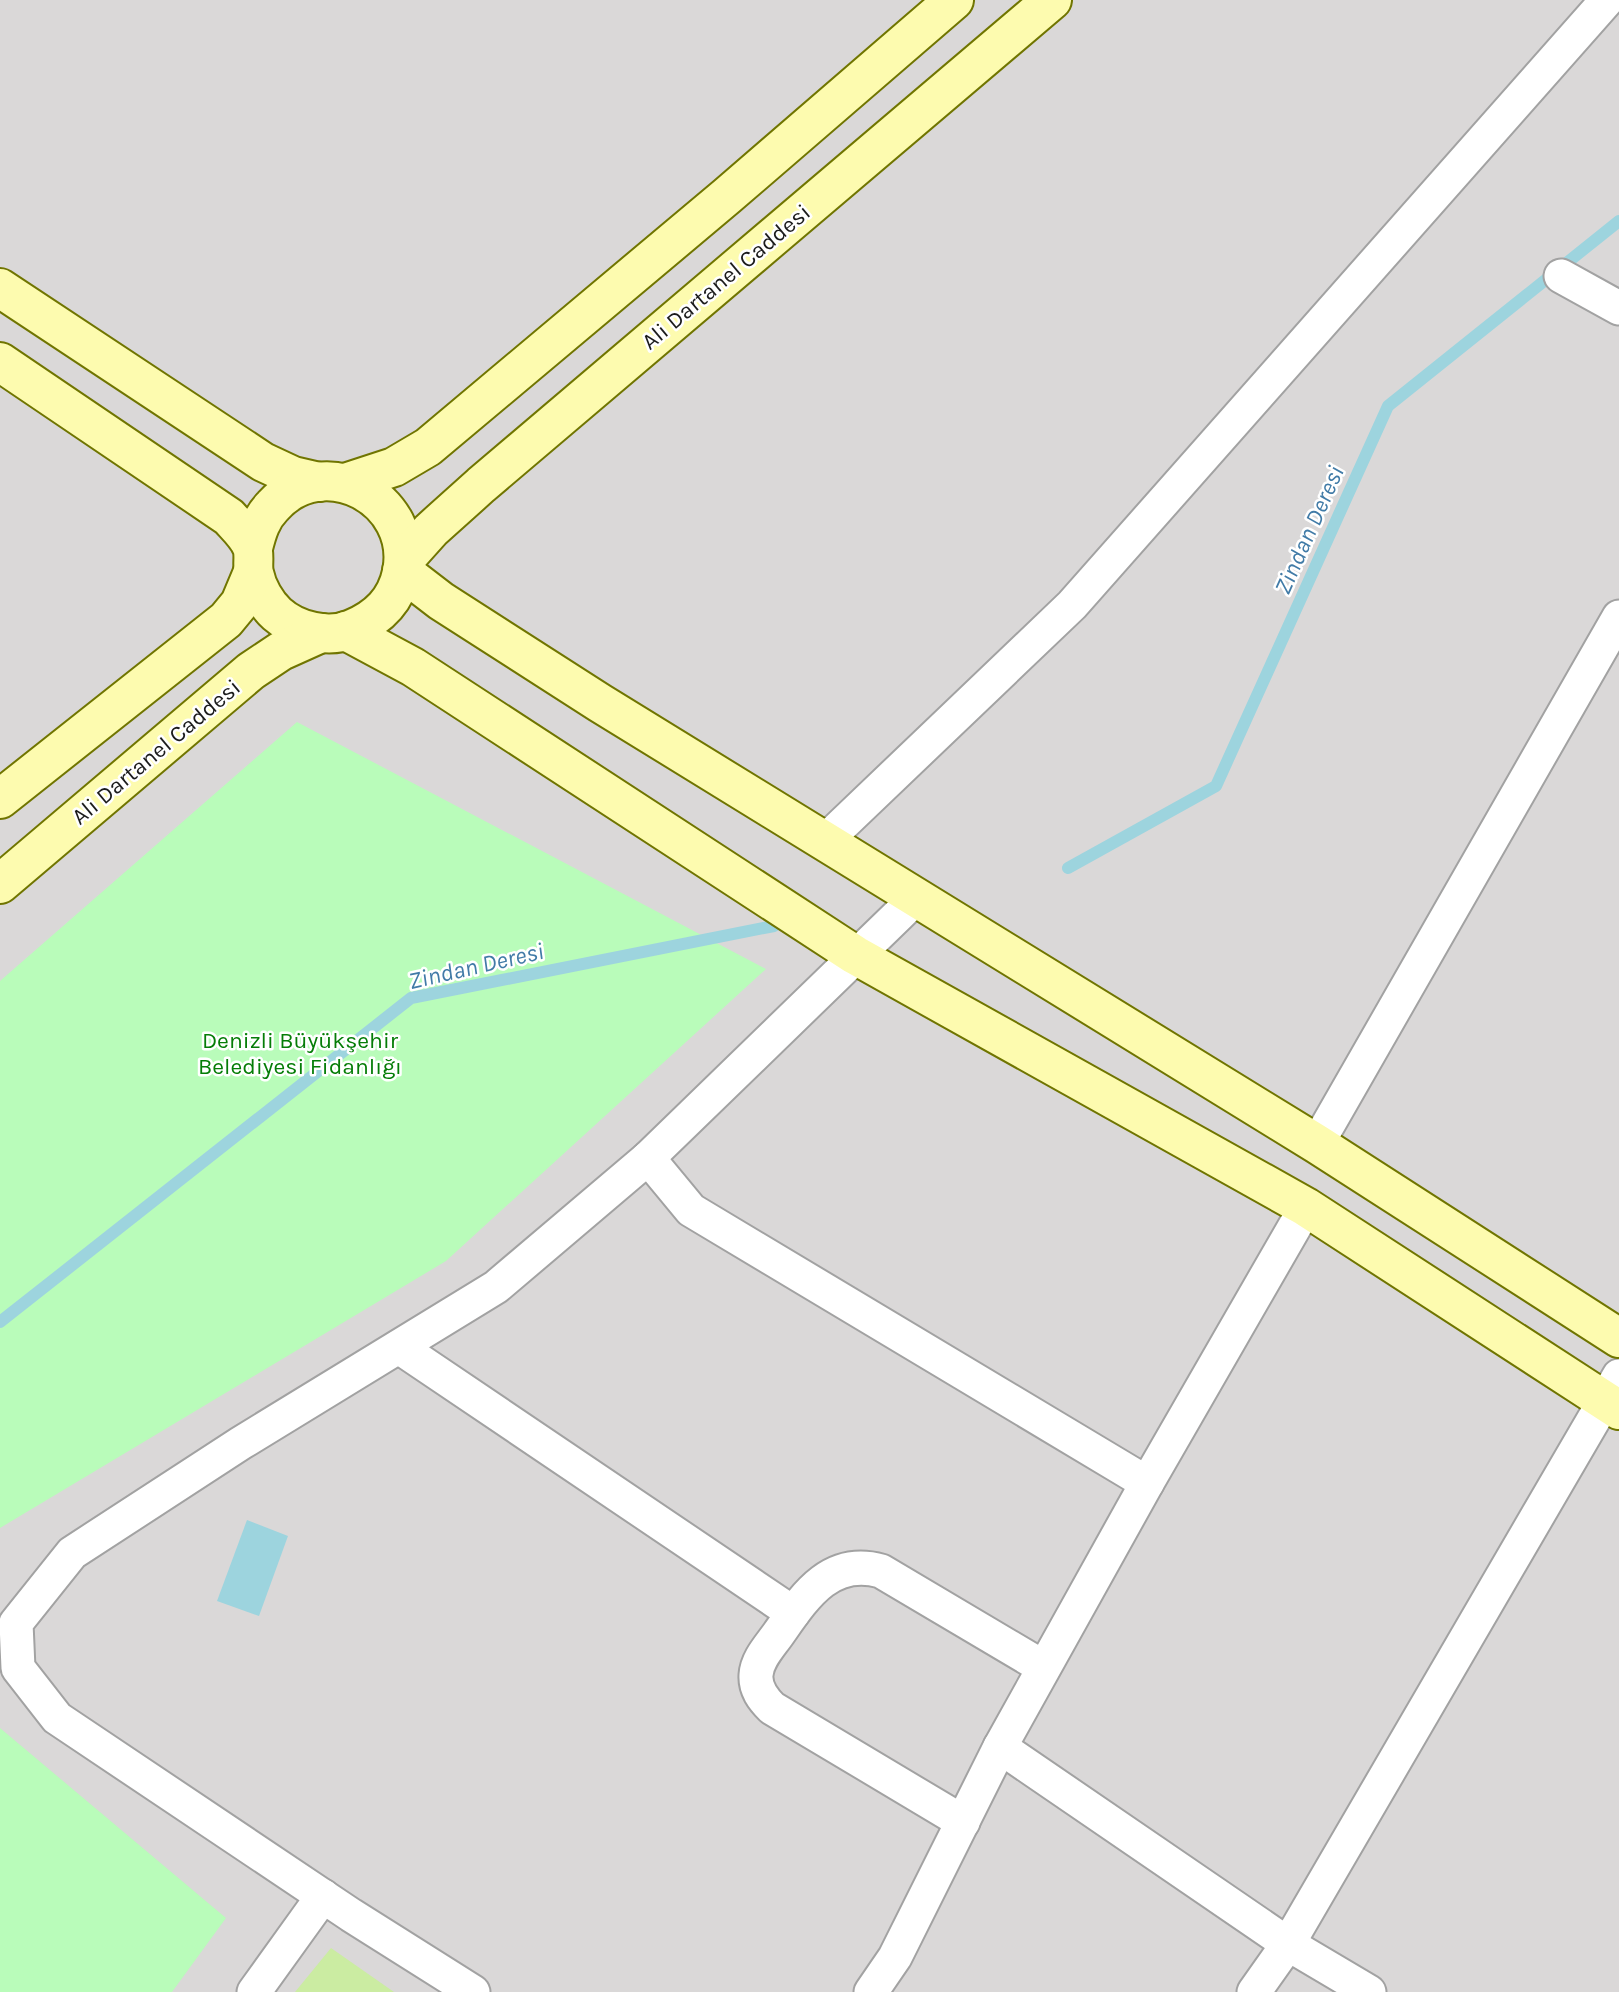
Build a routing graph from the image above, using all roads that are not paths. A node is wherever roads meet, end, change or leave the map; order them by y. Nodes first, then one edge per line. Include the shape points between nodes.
1 (954, 0) edge
2 (1052, 0) edge
3 (1607, 0) edge
4 (1562, 276) dead end
5 (0, 288) edge
6 (1619, 308) edge
7 (0, 362) edge
8 (332, 482) junction
9 (253, 560) junction
10 (403, 565) junction
11 (1619, 617) edge
12 (333, 632) junction
13 (0, 799) edge
14 (824, 842) junction
15 (0, 884) edge
16 (916, 898) junction
17 (855, 956) junction
18 (1317, 1144) junction
19 (648, 1158) junction
20 (1306, 1207) junction
21 (1619, 1338) edge
22 (399, 1347) junction
23 (1614, 1396) edge
24 (1147, 1483) junction
25 (793, 1613) junction
26 (1043, 1667) junction
27 (1000, 1747) junction
28 (963, 1822) junction
29 (323, 1896) junction
30 (1288, 1944) junction
31 (895, 1956) junction
32 (254, 1992) edge
33 (473, 1992) edge
34 (871, 1992) edge
35 (897, 1992) edge
36 (1254, 1992) edge
37 (1368, 1992) edge

1 - 8 street via 428,447 394,467
2 - 10 street, Ali Dartanel Caddesi via 481,485 431,530
3 - 14 street via 1073,605
4 - 6 street
5 - 8 street via 263,462 293,476
7 - 9 street via 229,517 243,533
8 - 9 street via 294,489 274,505 259,524
8 - 10 street via 369,493 388,510 401,533
9 - 12 street via 262,595 277,614 298,627
9 - 13 street via 240,603 226,620
10 - 12 street, Ali Dartanel Caddesi via 400,584 387,606 368,622
10 - 14 street via 441,601
11 - 18 street
12 - 15 street, Ali Dartanel Caddesi via 281,651 251,671
12 - 17 street via 413,667
14 - 16 street
16 - 17 street
16 - 18 street
17 - 19 street
17 - 20 street
18 - 21 street
19 - 22 street via 496,1287
19 - 24 street via 691,1210
20 - 23 street
20 - 24 street
22 - 25 street
22 - 29 street via 72,1553 16,1623 18,1668 57,1718
23 - 30 street
24 - 26 street
25 - 26 street via 825,1580 849,1568 866,1566
25 - 28 street via 757,1668 763,1700
26 - 27 street
27 - 28 street
27 - 30 street
28 - 31 street
29 - 32 street
29 - 33 street
30 - 36 street
30 - 37 street
31 - 34 street
31 - 35 street

